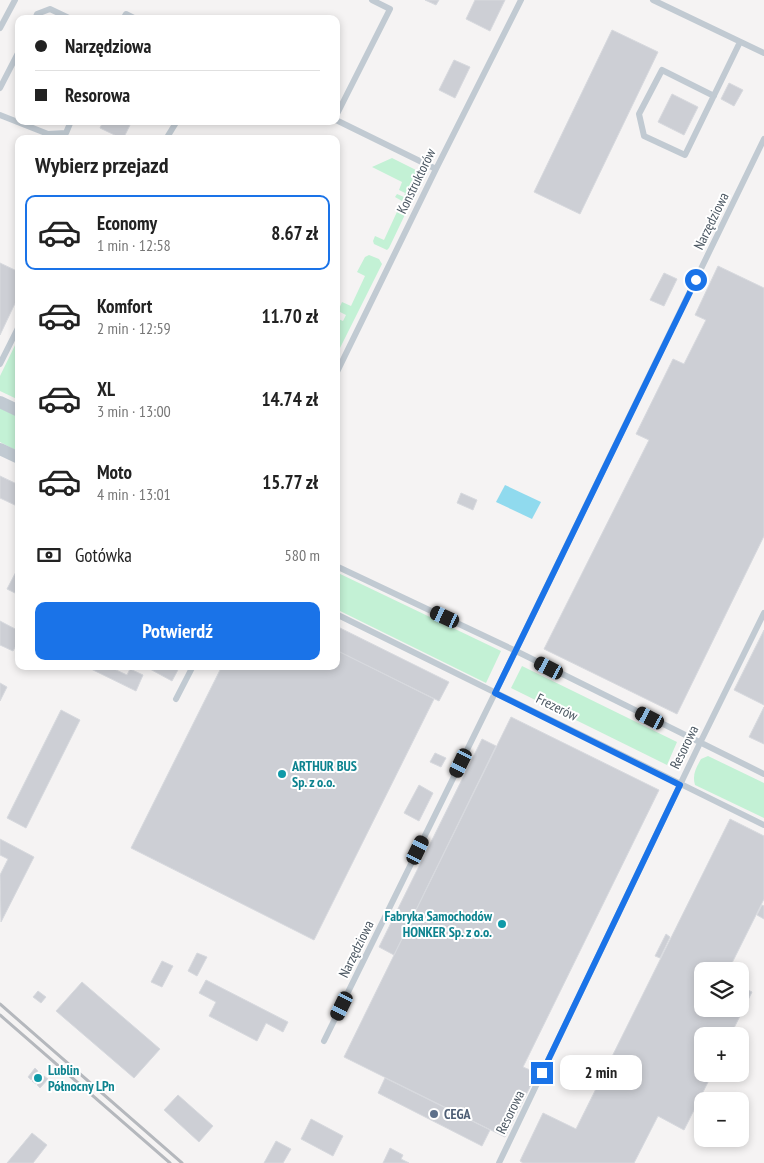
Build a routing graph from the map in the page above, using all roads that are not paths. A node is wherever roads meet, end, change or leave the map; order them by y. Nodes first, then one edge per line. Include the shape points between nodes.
1 (15, 0) edge
2 (372, 0) edge
3 (521, 0) edge
4 (653, 0) edge
5 (37, 15) edge
6 (62, 15) edge
7 (0, 28) edge
8 (740, 42) junction
9 (764, 53) edge
10 (15, 59) edge
11 (0, 88) edge
12 (714, 96) junction
13 (340, 108) edge
14 (0, 115) edge
15 (15, 121) edge
16 (340, 122) edge
17 (25, 125) edge
18 (70, 125) edge
19 (764, 140) edge
20 (436, 169) junction
21 (15, 334) edge
22 (0, 364) edge
23 (340, 366) edge
24 (0, 402) edge
25 (15, 410) edge
26 (0, 449) edge
27 (15, 456) edge
28 (340, 568) edge
29 (764, 613) edge
30 (340, 616) edge
31 (516, 651) junction
32 (191, 670) edge
33 (495, 693) junction
34 (176, 699) dead end
35 (700, 743) junction
36 (764, 774) edge
37 (680, 785) junction
38 (764, 825) edge
39 (324, 1040) dead end
40 (499, 1163) edge

1 - 7 lane
2 - 13 lane via 390,9
3 - 20 lane, Konstruktorów
4 - 8 lane
5 - 6 lane via 50,9
8 - 9 lane
8 - 12 lane
10 - 11 lane
12 - 12 lane via 685,154 644,136 639,114 662,70
14 - 15 lane
16 - 20 lane
17 - 18 lane via 48,134 66,132
19 - 31 lane, Narzędziowa
20 - 23 lane, Konstruktorów
21 - 22 lane
24 - 25 street
26 - 27 street
28 - 31 lane
29 - 35 lane, Resorowa
30 - 33 lane, Frezerów
31 - 33 lane, Narzędziowa
31 - 35 lane
32 - 34 lane
33 - 37 lane, Frezerów
33 - 39 lane, Narzędziowa
35 - 36 lane
35 - 37 lane, Resorowa
37 - 38 lane, Frezerów
37 - 40 lane, Resorowa

